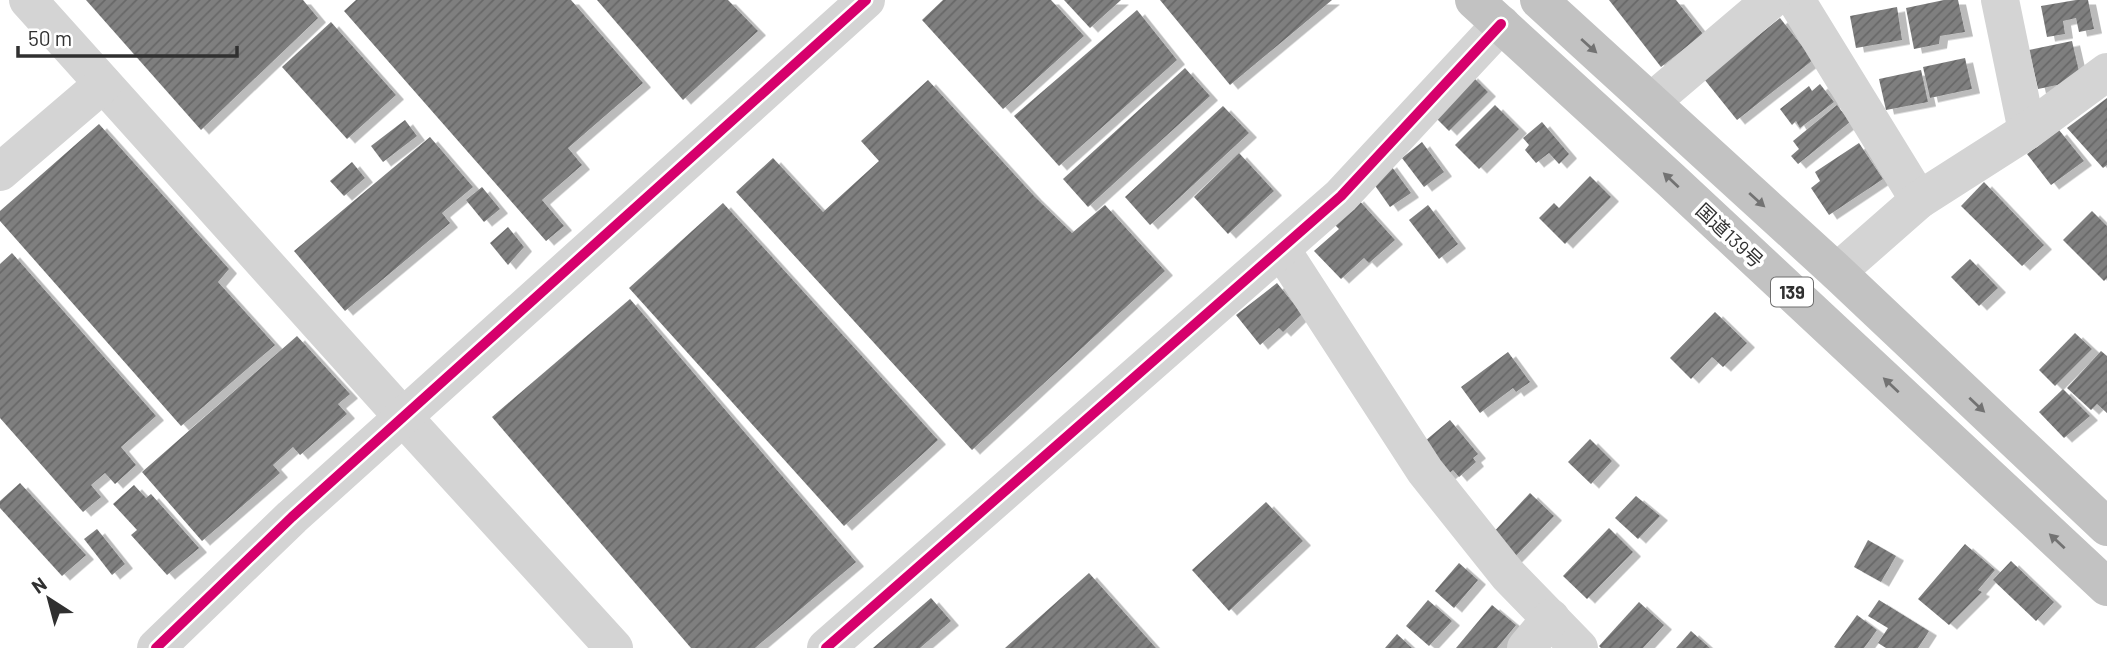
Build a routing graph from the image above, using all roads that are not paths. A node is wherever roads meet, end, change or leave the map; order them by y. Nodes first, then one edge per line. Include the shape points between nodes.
1 (28, 0) edge
2 (1539, 0) edge
3 (1771, 0) edge
4 (1796, 0) edge
5 (2000, 0) edge
6 (864, 1) edge
7 (1487, 12) edge
8 (2107, 72) edge
9 (103, 84) junction
10 (1651, 102) junction
11 (2027, 131) junction
12 (0, 172) edge
13 (1919, 201) junction
14 (1281, 249) junction
15 (1837, 272) junction
16 (404, 418) junction
17 (2107, 527) edge
18 (2107, 587) edge
19 (1551, 618) junction
20 (156, 648) edge
21 (614, 648) edge
22 (827, 648) edge
23 (1526, 648) edge
24 (1579, 648) edge

1 - 9 street
2 -> 10 highway, 139
3 - 10 street
4 - 13 street
5 - 11 street
6 - 16 street
7 - 14 street via 1340,196
18 -> 7 highway, 国道139号 / 139
8 - 11 street
9 - 12 street
9 - 16 street
10 -> 15 highway, 139
11 - 13 street
13 - 15 street
14 - 19 street via 1425,471 1508,575
14 - 22 street
15 -> 17 highway, 139
16 - 20 street via 292,517
16 - 21 street
19 - 23 street
19 - 24 street

